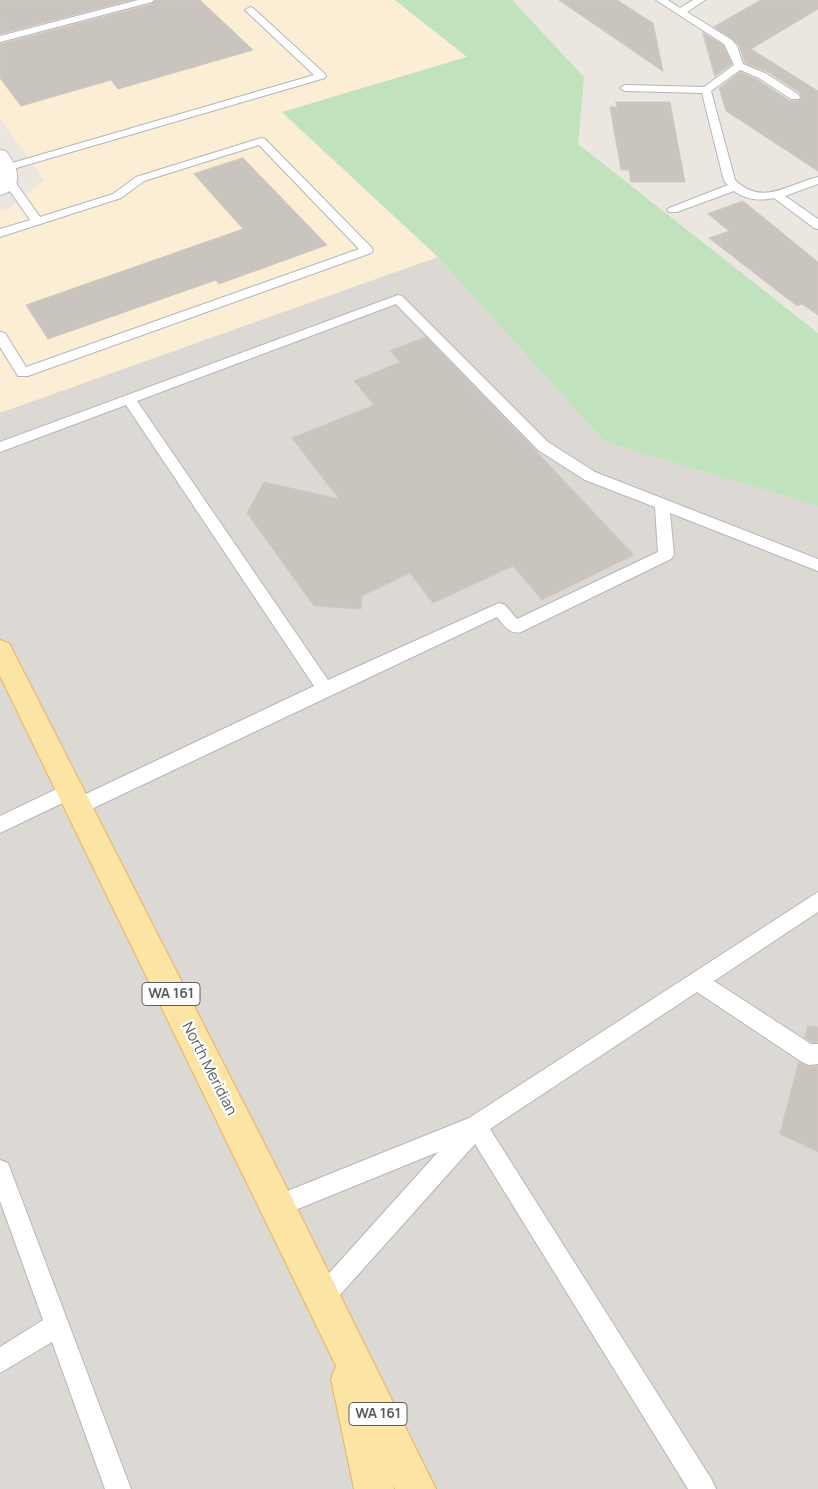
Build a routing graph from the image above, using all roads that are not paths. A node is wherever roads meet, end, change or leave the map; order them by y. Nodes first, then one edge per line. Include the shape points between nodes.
1 (149, 0) edge
2 (661, 0) edge
3 (700, 0) edge
4 (250, 10) dead end
5 (680, 12) junction
6 (0, 39) edge
7 (740, 66) junction
8 (625, 88) dead end
9 (706, 90) junction
10 (795, 97) dead end
11 (5, 173) edge
12 (818, 180) edge
13 (734, 187) junction
14 (777, 195) junction
15 (674, 210) dead end
16 (37, 221) junction
17 (818, 225) edge
18 (0, 233) edge
19 (0, 336) edge
20 (129, 399) junction
21 (0, 447) edge
22 (662, 504) junction
23 (818, 565) edge
24 (0, 650) edge
25 (325, 689) junction
26 (73, 799) junction
27 (0, 825) edge
28 (818, 901) edge
29 (697, 981) junction
30 (818, 1054) edge
31 (476, 1126) junction
32 (0, 1171) edge
33 (278, 1206) junction
34 (322, 1298) junction
35 (57, 1325) junction
36 (341, 1338) junction
37 (0, 1361) edge
38 (118, 1489) edge
39 (374, 1489) edge
40 (416, 1489) edge
41 (703, 1489) edge

1 - 6 lane
2 - 5 lane
3 - 5 lane
4 - 11 lane via 321,76
5 - 7 lane via 728,42
7 - 9 lane
7 - 10 lane via 763,76
8 - 9 lane
9 - 13 lane
11 - 16 lane
12 - 14 lane
13 - 14 lane via 759,196
13 - 15 lane
14 - 17 lane
16 - 18 lane
16 - 19 lane via 117,196 140,179 261,141 367,250 22,373
20 - 21 lane
20 - 22 lane via 398,300 543,446 590,476
20 - 25 lane
22 - 23 lane
22 - 25 lane via 666,555 515,627 499,609
24 - 26 main road, North Meridian / WA 161
25 - 26 lane
26 - 27 lane
26 - 33 main road, North Meridian / WA 161
28 - 29 lane
29 - 30 lane via 809,1056
29 - 31 lane
31 - 33 lane
31 - 34 lane
31 - 41 lane
32 - 35 lane
33 - 34 main road, North Meridian / WA 161
34 - 36 main road, North Meridian / WA 161
35 - 37 lane
35 - 38 lane
36 - 39 main road
36 - 40 main road, North Meridian / WA 161

